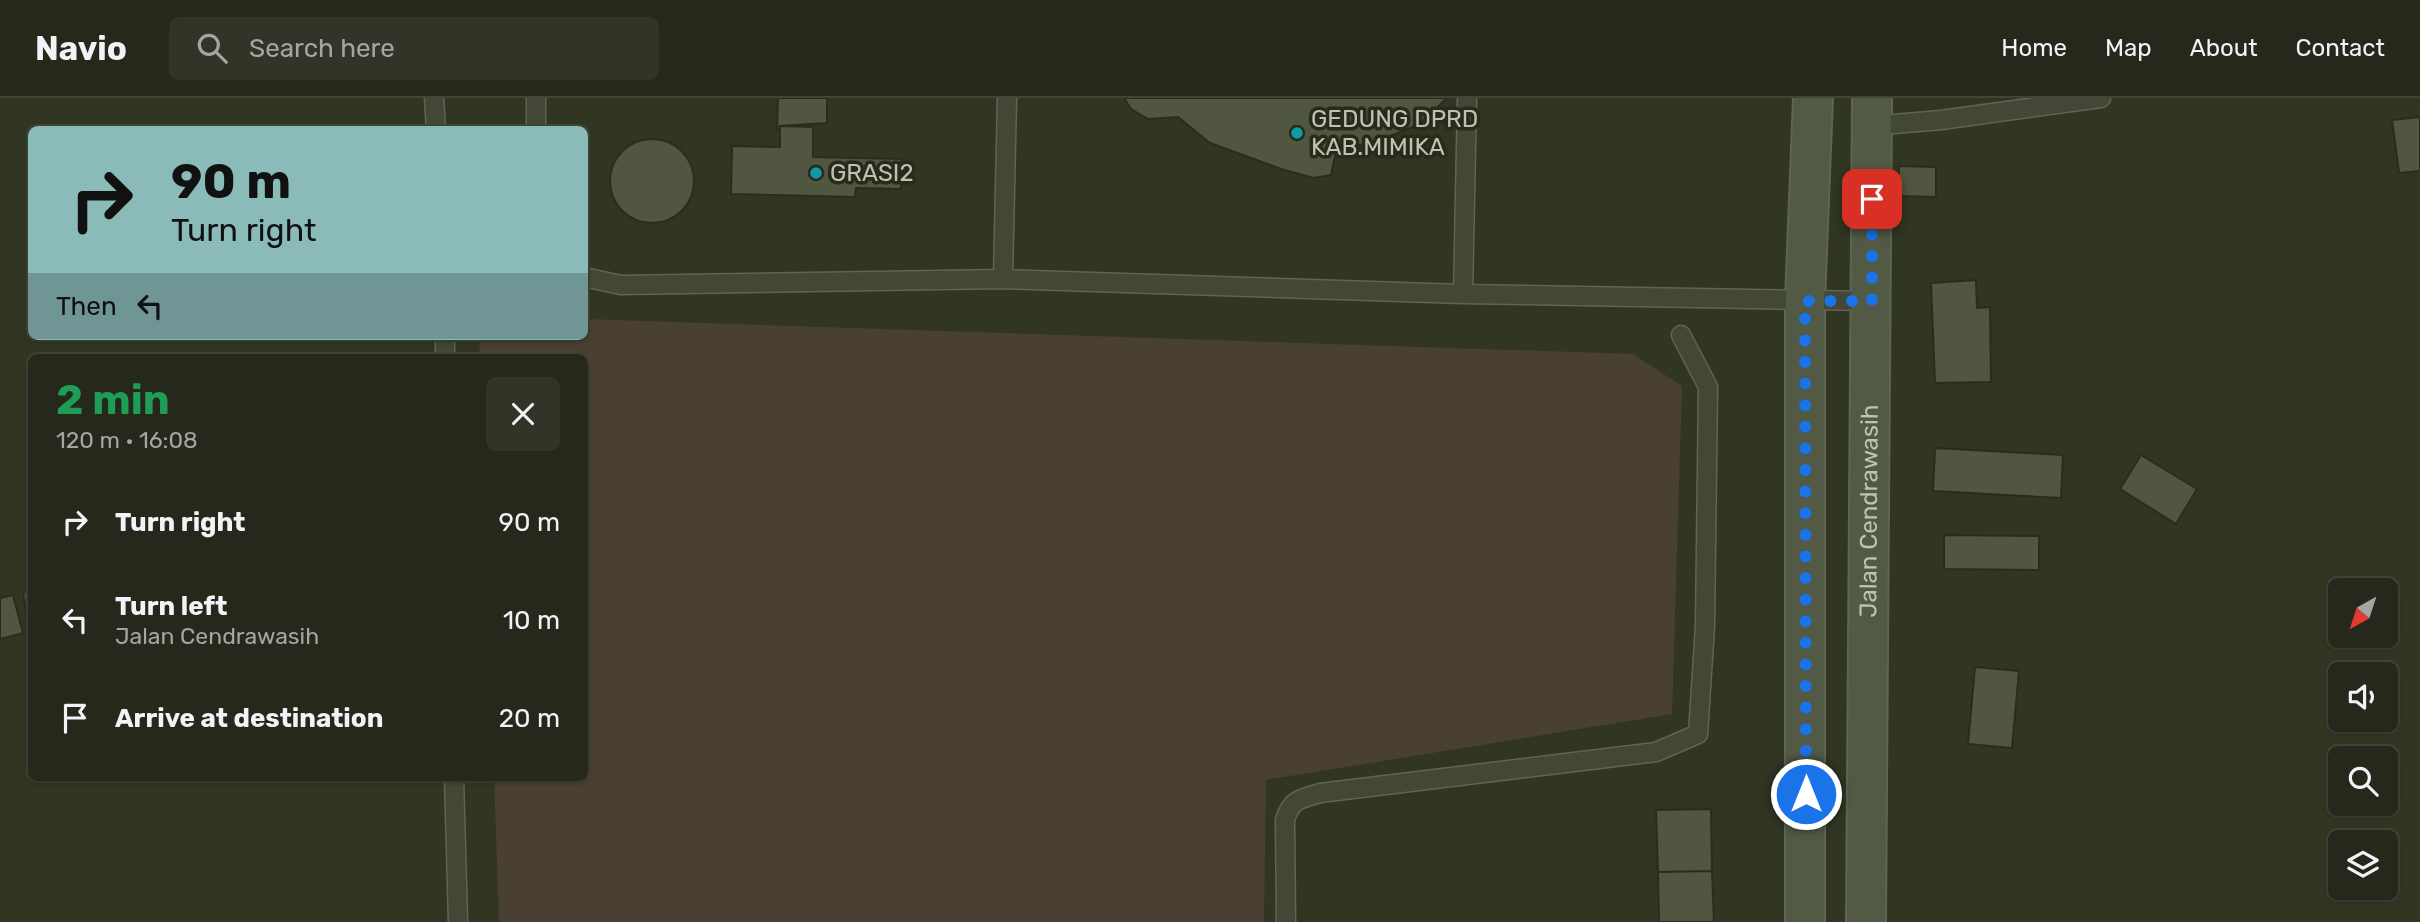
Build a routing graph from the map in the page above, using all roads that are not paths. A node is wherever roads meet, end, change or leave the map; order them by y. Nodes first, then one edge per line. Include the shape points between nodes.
1 (434, 98) edge
2 (536, 98) edge
3 (1007, 98) edge
4 (1467, 98) edge
5 (1813, 98) edge
6 (2101, 98) edge
7 (1879, 115) edge
8 (436, 126) edge
9 (536, 126) edge
10 (588, 278) edge
11 (1003, 279) junction
12 (1463, 294) junction
13 (1805, 301) junction
14 (1872, 301) junction
15 (1681, 335) dead end
16 (454, 781) edge
17 (458, 922) edge
18 (1286, 922) edge
19 (1805, 922) edge
20 (1866, 922) edge

1 - 8 lane
2 - 9 lane
3 - 11 lane
4 - 12 lane
5 - 13 main road
6 - 7 lane via 1941,120
7 - 14 main road, Jalan Cendrawasih
10 - 11 lane via 621,285
11 - 12 lane
12 - 13 lane
13 - 14 lane
13 - 19 main road
14 - 20 main road, Jalan Cendrawasih
15 - 18 lane via 1708,387 1705,626 1698,734 1656,752 1320,793 1298,800 1288,807 1285,820
16 - 17 lane

